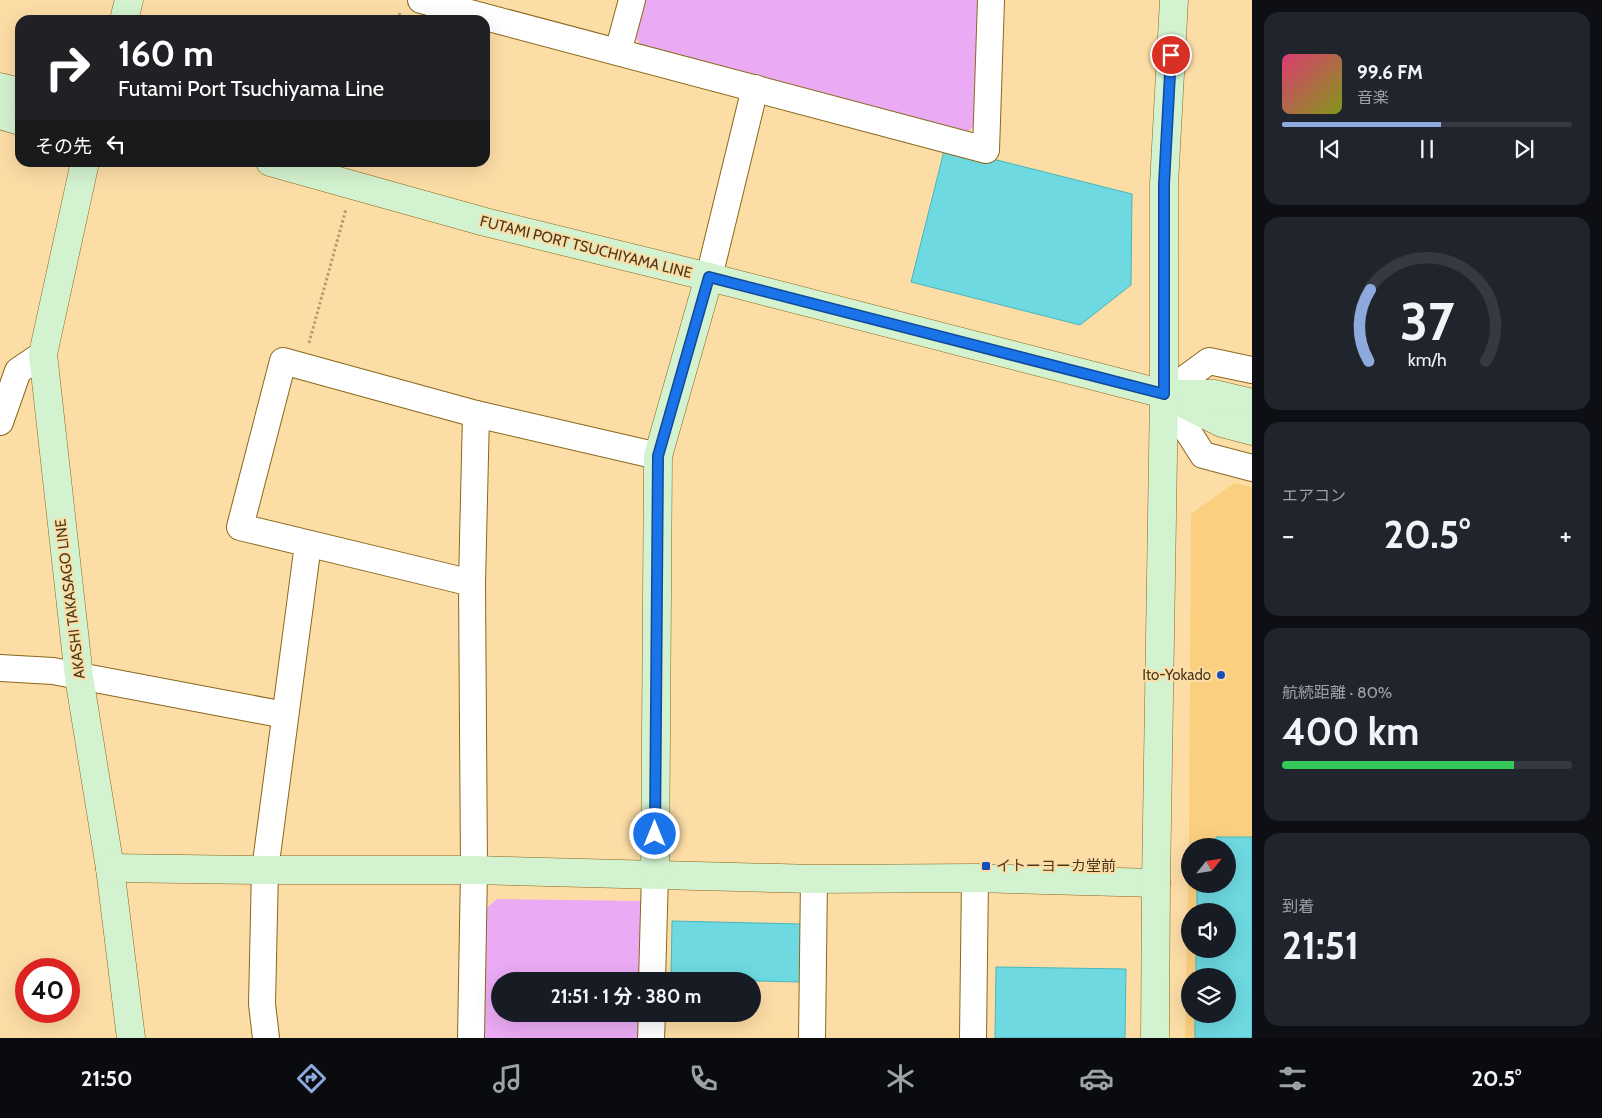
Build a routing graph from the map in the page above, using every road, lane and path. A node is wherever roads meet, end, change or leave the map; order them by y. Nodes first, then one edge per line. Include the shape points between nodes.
1 (130, 0) edge
2 (421, 0) edge
3 (632, 0) edge
4 (991, 0) edge
5 (1174, 0) edge
6 (126, 15) edge
7 (478, 15) edge
8 (490, 18) edge
9 (618, 52) junction
10 (0, 87) edge
11 (755, 88) junction
12 (15, 91) edge
13 (0, 115) edge
14 (15, 120) edge
15 (84, 167) edge
16 (288, 167) edge
17 (352, 185) junction
18 (709, 277) junction
19 (43, 354) junction
20 (303, 366) junction
21 (1252, 370) edge
22 (1164, 394) junction
23 (1252, 403) edge
24 (476, 414) junction
25 (0, 422) edge
26 (1252, 431) edge
27 (658, 456) junction
28 (1252, 468) edge
29 (308, 544) junction
30 (472, 583) junction
31 (0, 668) edge
32 (79, 677) junction
33 (285, 715) junction
34 (110, 868) junction
35 (265, 870) junction
36 (474, 870) junction
37 (654, 874) junction
38 (975, 878) junction
39 (814, 879) junction
40 (1156, 883) junction
41 (652, 972) edge
42 (652, 1022) edge
43 (131, 1038) edge
44 (266, 1038) edge
45 (471, 1038) edge
46 (651, 1038) edge
47 (812, 1038) edge
48 (973, 1038) edge
49 (1155, 1038) edge

1 - 6 street
2 - 7 street
3 - 9 street
4 - 11 street via 986,150
5 - 22 street via 1164,184
8 - 9 street
9 - 11 street
10 - 12 street
11 - 18 street
13 - 14 street
15 - 19 street, AKASHI TAKASAGO LINE
16 - 17 street, FUTAMI PORT TSUCHIYAMA LINE
17 - 18 street, FUTAMI PORT TSUCHIYAMA LINE via 485,222
17 - 20 path
18 - 22 street, FUTAMI PORT TSUCHIYAMA LINE
18 - 27 street
19 - 25 street via 18,371
19 - 32 street, AKASHI TAKASAGO LINE
20 - 24 street
20 - 29 street via 283,361 240,527
21 - 22 street via 1209,361
22 - 23 street, FUTAMI PORT TSUCHIYAMA LINE via 1216,394
22 - 26 street, FUTAMI PORT TSUCHIYAMA LINE via 1222,423
22 - 28 street via 1203,455
22 - 40 street
24 - 27 street
24 - 30 street
27 - 37 street
29 - 30 street
29 - 33 street
30 - 36 street
31 - 32 street via 53,671
32 - 33 street
32 - 34 street, AKASHI TAKASAGO LINE
33 - 35 street
34 - 35 street
34 - 43 street, AKASHI TAKASAGO LINE
35 - 36 street
35 - 44 street via 262,1004
36 - 37 street
36 - 45 street
37 - 39 street
37 - 41 street
38 - 39 street
38 - 40 street
38 - 48 street
39 - 47 street
40 - 49 street
42 - 46 street

